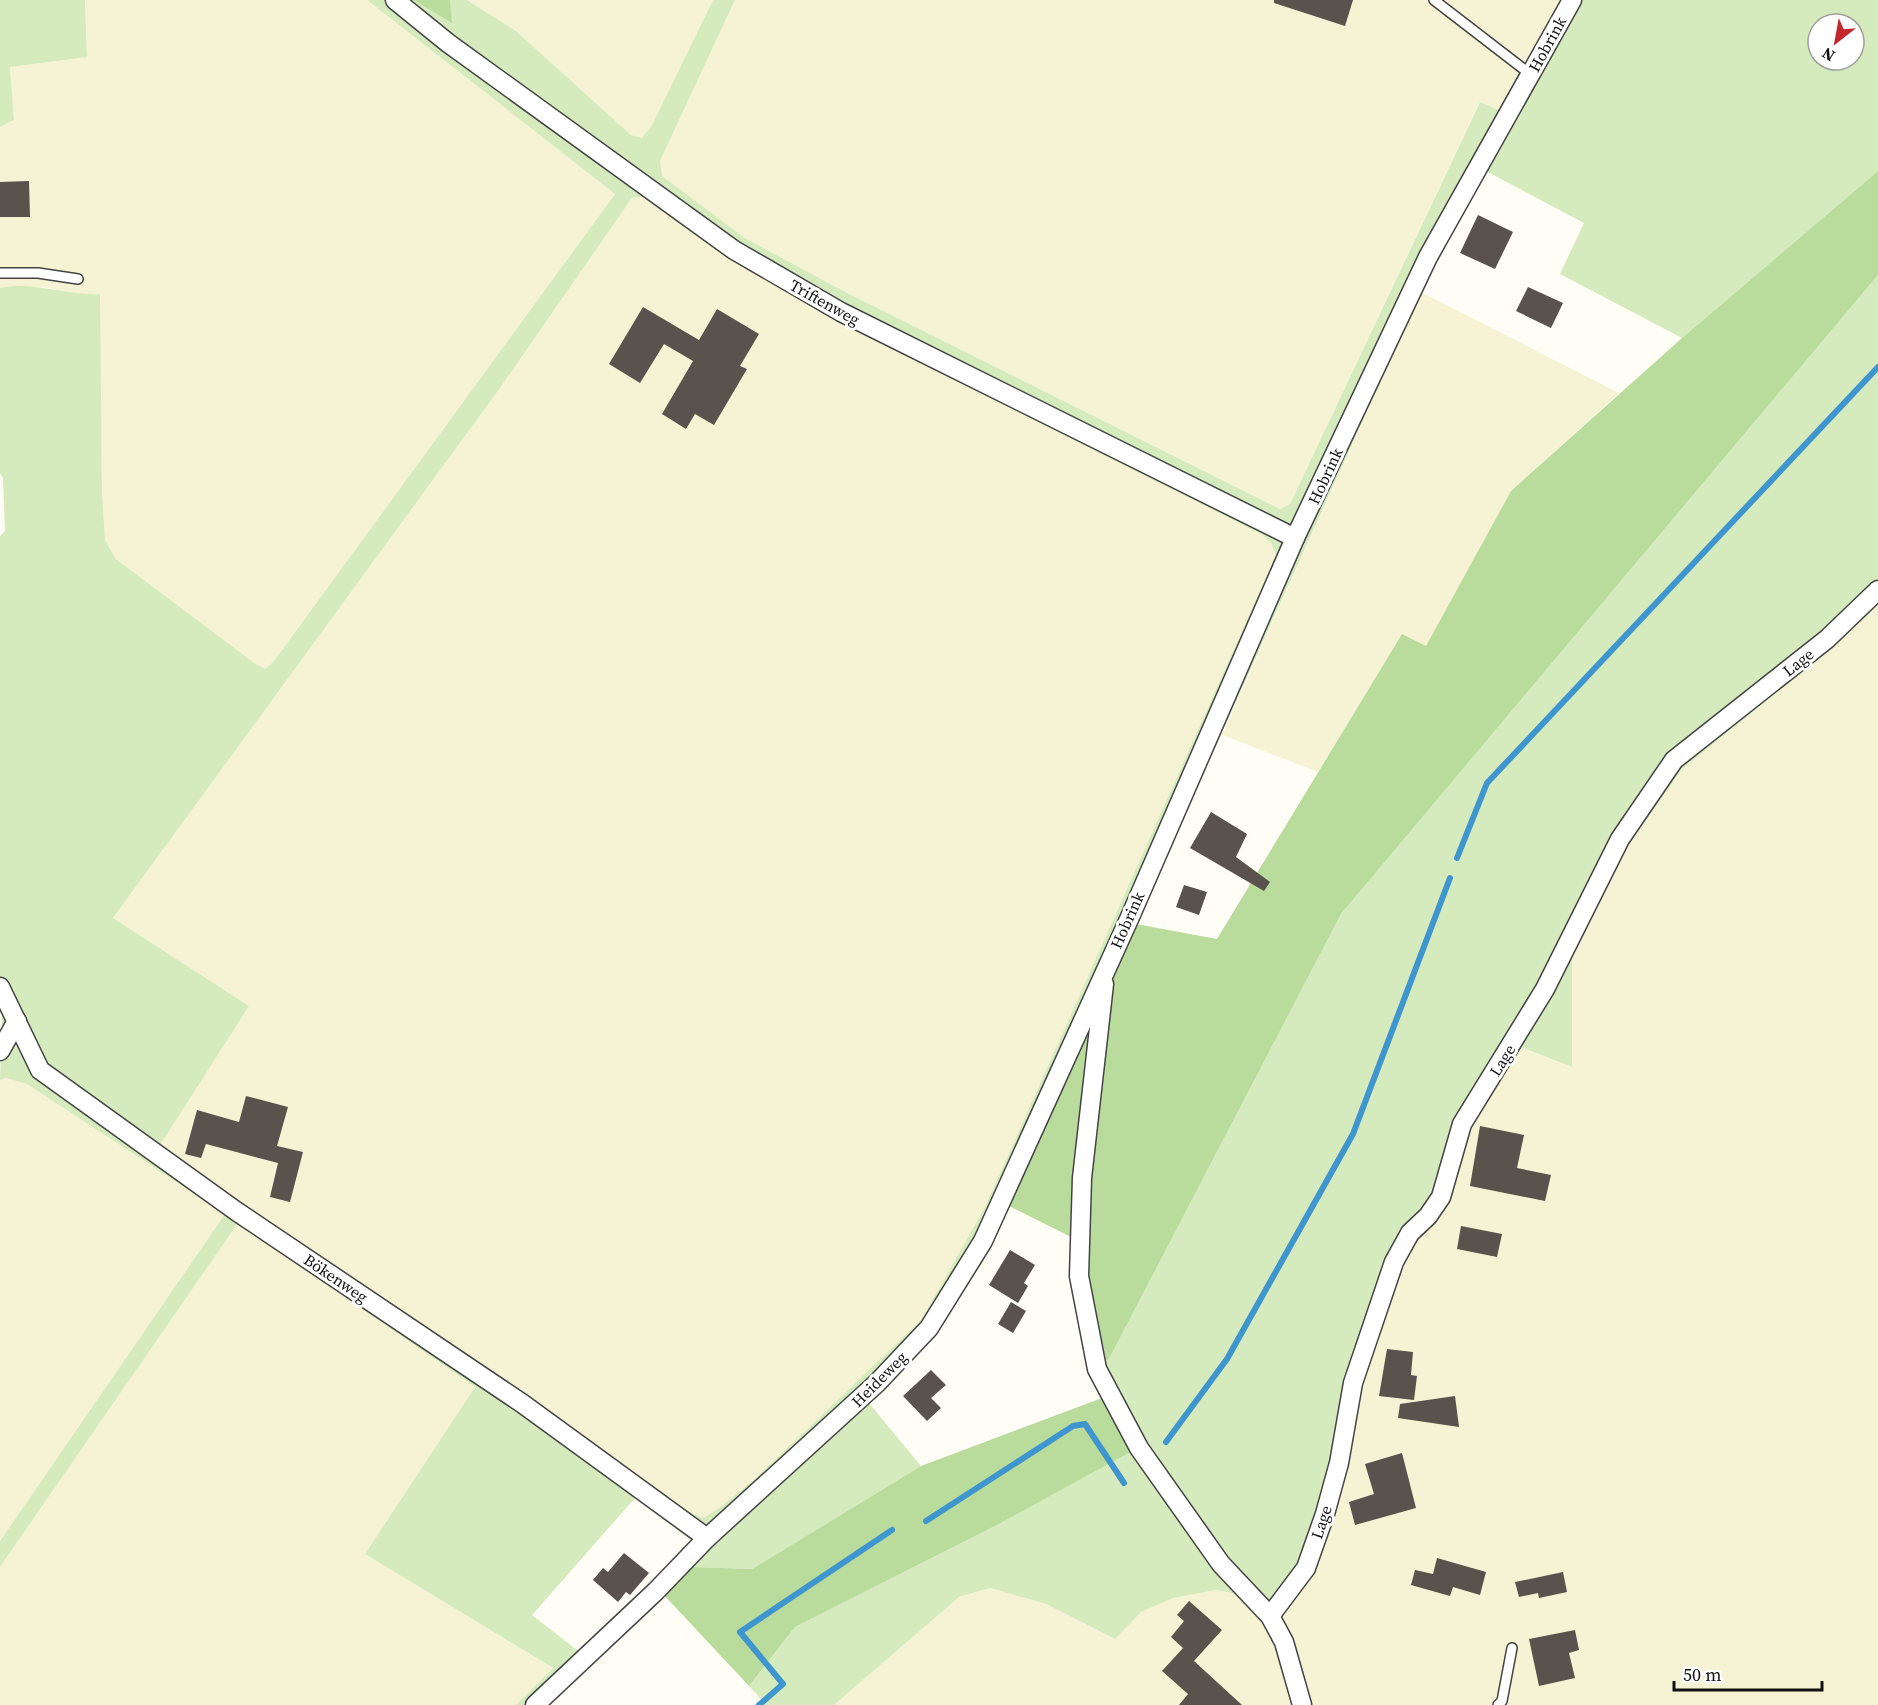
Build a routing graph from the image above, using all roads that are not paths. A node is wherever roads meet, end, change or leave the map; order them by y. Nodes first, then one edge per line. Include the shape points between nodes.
1 (394, 0) edge
2 (1434, 0) edge
3 (1572, 0) edge
4 (1530, 74) junction
5 (0, 273) edge
6 (78, 279) dead end
7 (1295, 538) junction
8 (1878, 590) edge
9 (1106, 967) junction
10 (0, 987) edge
11 (17, 1021) junction
12 (0, 1052) edge
13 (707, 1538) junction
14 (1270, 1616) junction
15 (1512, 1648) dead end
16 (536, 1705) edge
17 (1302, 1705) edge
18 (1498, 1705) edge

1 - 7 street, Triftenweg via 734,250 841,312
2 - 4 lane
3 - 4 street, Hobrink
4 - 7 street, Hobrink via 1428,257
5 - 6 lane
7 - 9 street, Hobrink
8 - 14 street, Lage via 1827,639 1674,760 1620,839 1545,988 1462,1124 1441,1197 1410,1233 1394,1262 1353,1383 1339,1463 1325,1514 1306,1568
9 - 13 street, Heideweg via 983,1240 929,1328 878,1383
9 - 14 street via 1082,1178 1078,1276 1096,1369 1139,1448 1221,1563
10 - 11 street, Bökenweg
11 - 12 street
11 - 13 street, Bökenweg via 40,1070 237,1211 523,1404
13 - 16 street, Heideweg
14 - 17 street via 1284,1642
15 - 18 lane

